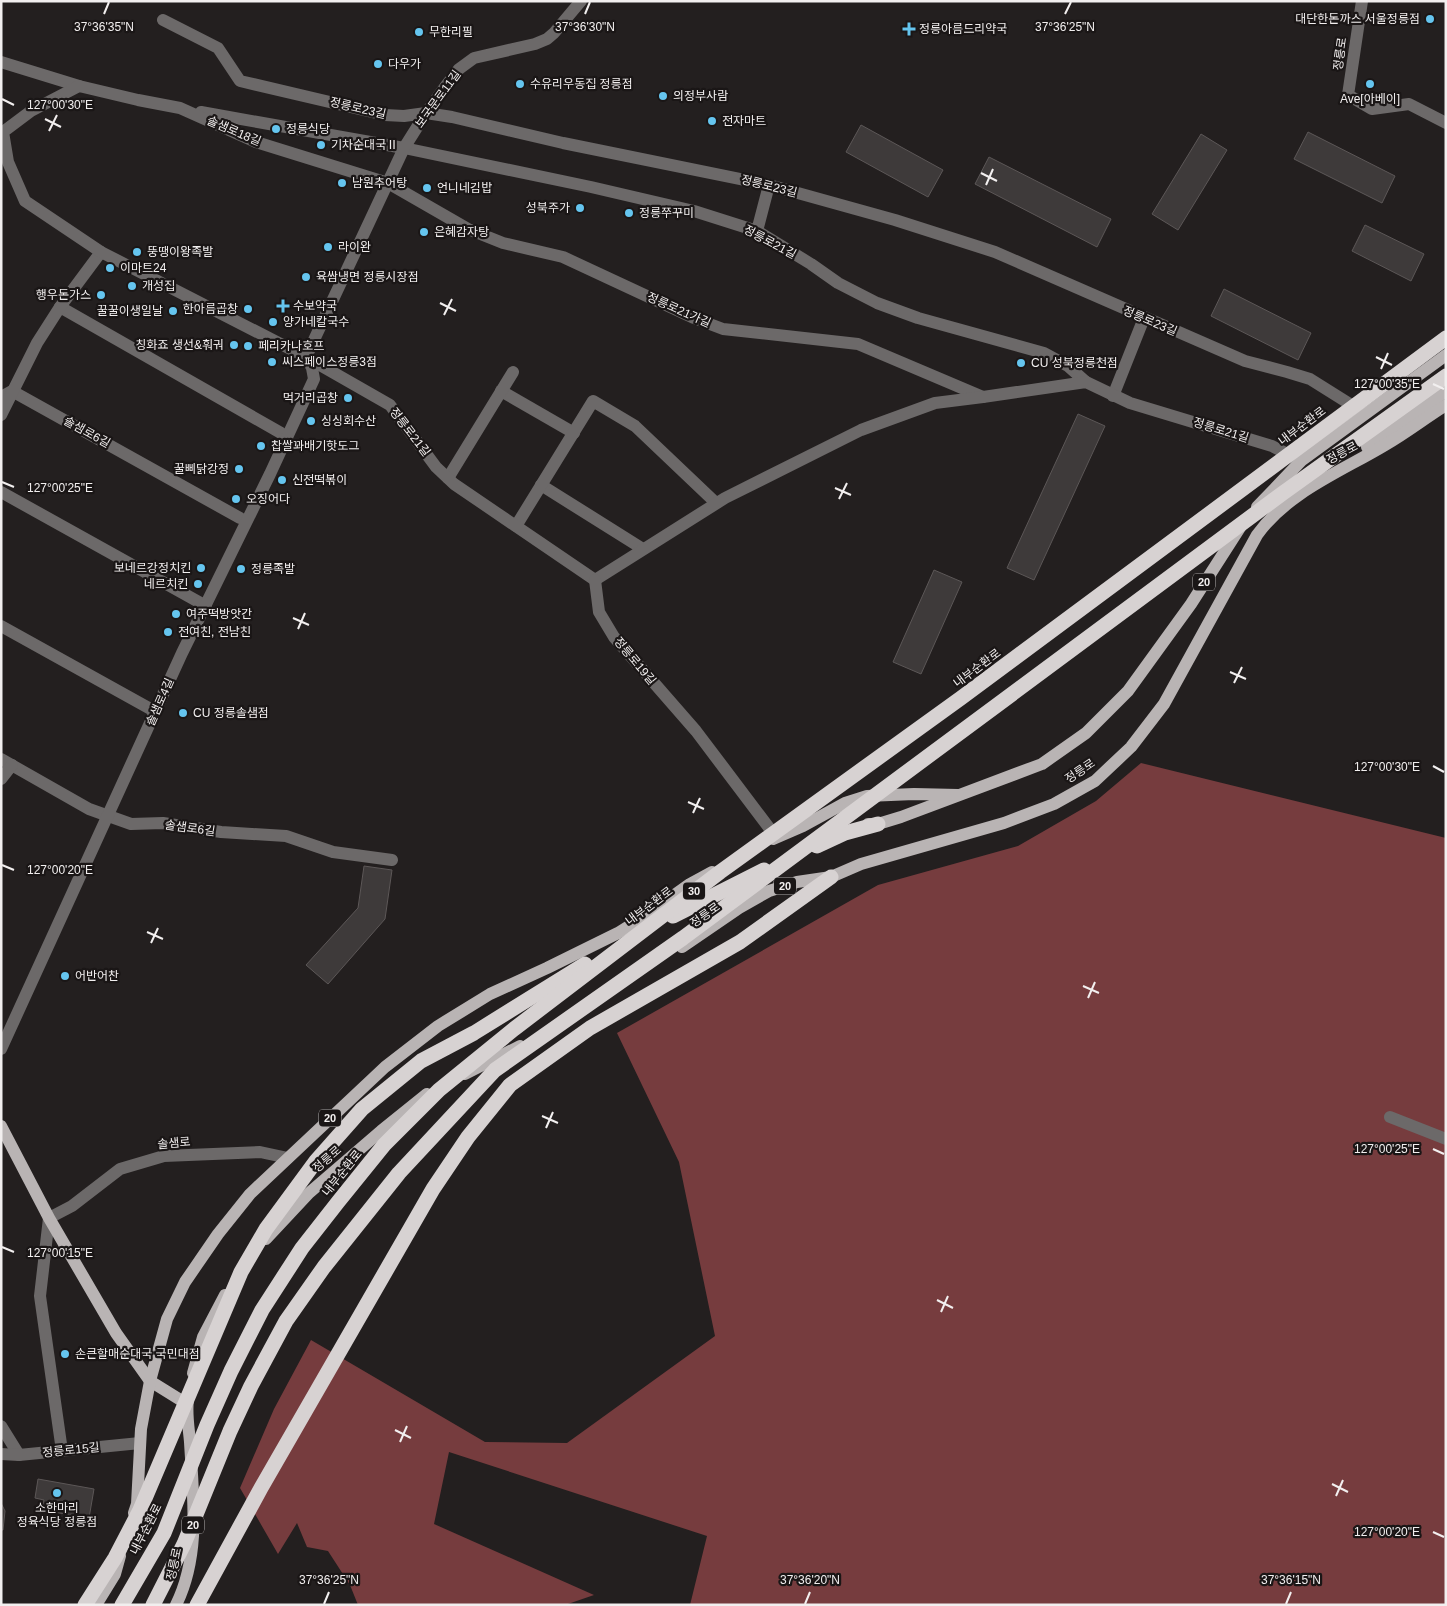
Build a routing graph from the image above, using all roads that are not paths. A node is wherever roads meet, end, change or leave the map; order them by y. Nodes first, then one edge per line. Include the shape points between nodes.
1 (581, 1) edge
2 (1362, 1) edge
3 (164, 20) dead end
4 (1, 62) edge
5 (79, 86) junction
6 (180, 108) junction
7 (426, 113) junction
8 (1446, 123) edge
9 (404, 148) junction
10 (388, 183) junction
11 (769, 185) junction
12 (757, 232) junction
13 (101, 252) junction
14 (60, 307) junction
15 (1144, 318) junction
16 (1446, 338) edge
17 (1446, 355) edge
18 (306, 357) junction
19 (513, 372) dead end
20 (1446, 376) edge
21 (1086, 382) junction
22 (501, 391) junction
23 (1446, 391) edge
24 (6, 394) edge
25 (1112, 396) junction
26 (983, 397) junction
27 (1446, 404) edge
28 (1, 415) edge
29 (1366, 415) junction
30 (281, 433) dead end
31 (574, 433) junction
32 (1301, 462) junction
33 (448, 478) junction
34 (1322, 479) junction
35 (541, 485) junction
36 (1, 492) edge
37 (716, 503) junction
38 (240, 518) dead end
39 (516, 526) junction
40 (643, 550) junction
41 (595, 580) junction
42 (206, 606) junction
43 (1, 626) edge
44 (156, 712) junction
45 (7, 762) edge
46 (1, 779) edge
47 (958, 795) junction
48 (108, 816) junction
49 (878, 824) junction
50 (804, 826) junction
51 (776, 837) junction
52 (392, 860) dead end
53 (830, 877) junction
54 (1, 1049) edge
55 (1390, 1117) dead end
56 (2, 1132) edge
57 (1446, 1139) edge
58 (288, 1158) junction
59 (49, 1218) junction
60 (150, 1381) junction
61 (187, 1404) junction
62 (1, 1426) edge
63 (140, 1443) junction
64 (62, 1452) junction
65 (1, 1454) edge
66 (20, 1455) junction
67 (85, 1605) edge
68 (96, 1605) edge
69 (122, 1605) edge
70 (153, 1605) edge
71 (176, 1605) edge
72 (197, 1605) edge

1 - 7 street, 보국문로11길 via 547,39 474,58 467,63
2 - 8 street, 정릉로 via 1348,95 1372,108 1409,104
3 - 7 street, 정릉로23길 via 218,48 240,80 385,115
4 - 5 street, 솔샘로18길
5 - 6 street, 솔샘로18길
5 - 13 street via 31,112 3,132 8,162 24,201
6 - 9 street
6 - 10 street, 솔샘로18길 via 256,142
7 - 9 street, 보국문로11길
7 - 11 street, 정릉로23길
9 - 10 street, 보국문로11길
9 - 12 street, 정릉로21길 via 694,211
10 - 18 street, 보국문로11길
10 - 26 street, 정릉로21가길 via 468,229 503,243 563,257 723,329 858,344
11 - 12 street
11 - 15 street, 정릉로23길 via 995,252
12 - 21 street, 정릉로21길 via 838,283 877,302 918,318 1044,353 1068,366
13 - 14 street
13 - 18 street, 정릉로21길
14 - 24 street
14 - 30 street
15 - 25 street
15 - 29 street, 정릉로23길 via 1245,361 1310,380
16 - 69 highway, 내부순환로 / 30 via 969,692 720,872 439,1090 384,1145 338,1202 302,1248 262,1310 207,1425 164,1533
17 - 29 main road, 정릉로 / 20
18 - 33 street, 정릉로21길 via 390,405 436,467
18 - 42 street, 솔샘로4길 via 314,379
19 - 22 street
20 - 70 highway, 30 via 683,938 495,1070 399,1173 324,1267 286,1321 251,1386 184,1544
21 - 25 street, 정릉로21길
21 - 26 street
22 - 31 street
22 - 33 street
23 - 34 main road
24 - 28 street
24 - 38 street, 솔샘로6길
25 - 32 street, 정릉로21길 via 1272,446
26 - 37 street via 935,402 861,430
27 - 34 main road, 정릉로 / 20 via 1385,445
29 - 32 main road, 정릉로 / 20
31 - 35 street
31 - 37 street via 593,401 635,426
32 - 34 street, 정릉로21길
32 - 47 main road, 정릉로 / 20 via 1250,514 1128,691 1086,733 1042,764
33 - 39 street, 정릉로21길
34 - 53 main road, 정릉로 / 20 via 1266,523 1164,704 1132,747 1095,781 1054,804 1004,823 861,864
35 - 39 street
35 - 40 street
36 - 42 street
37 - 40 street
39 - 41 street, 정릉로21길
40 - 41 street
41 - 51 street, 정릉로19길 via 599,612 614,637 696,731
42 - 44 street, 솔샘로4길
43 - 44 street
44 - 48 street, 솔샘로4길
45 - 46 street
45 - 48 street, 솔샘로6길 via 89,809
47 - 49 main road, 정릉로
47 - 50 main road, 정릉로 / 20 via 867,796 846,803
48 - 52 street, 솔샘로6길 via 131,824 286,836 333,852
48 - 54 street, 솔샘로4길
49 - 50 main road, 정릉로
49 - 67 highway via 845,833 745,878 596,957 421,1062 362,1109 316,1161 266,1229 241,1272 140,1510
50 - 51 main road, 정릉로 / 20
51 - 58 main road, 정릉로 / 20 via 690,884 618,933 490,994 438,1026 385,1067
53 - 61 main road, 정릉로 / 20 via 797,882 769,891 576,1021 529,1041 428,1093 381,1131 309,1193 239,1268 203,1337
53 - 72 highway via 740,942 590,1028 510,1085 468,1137 433,1189
55 - 57 street
56 - 59 main road
58 - 59 street, 솔샘로 via 260,1152 164,1156 120,1169 72,1206
58 - 60 main road, 정릉로 / 20 via 250,1194 185,1282 167,1318
59 - 60 main road via 116,1333
59 - 64 street via 40,1296
60 - 61 main road
60 - 63 main road, 정릉로 / 20
61 - 71 main road, 정릉로 / 20 via 194,1538 189,1570
62 - 66 street
63 - 64 street, 정릉로15길
63 - 68 main road, 정릉로 / 20 via 137,1504 114,1574
64 - 66 street, 정릉로15길
65 - 66 street, 정릉로15길

